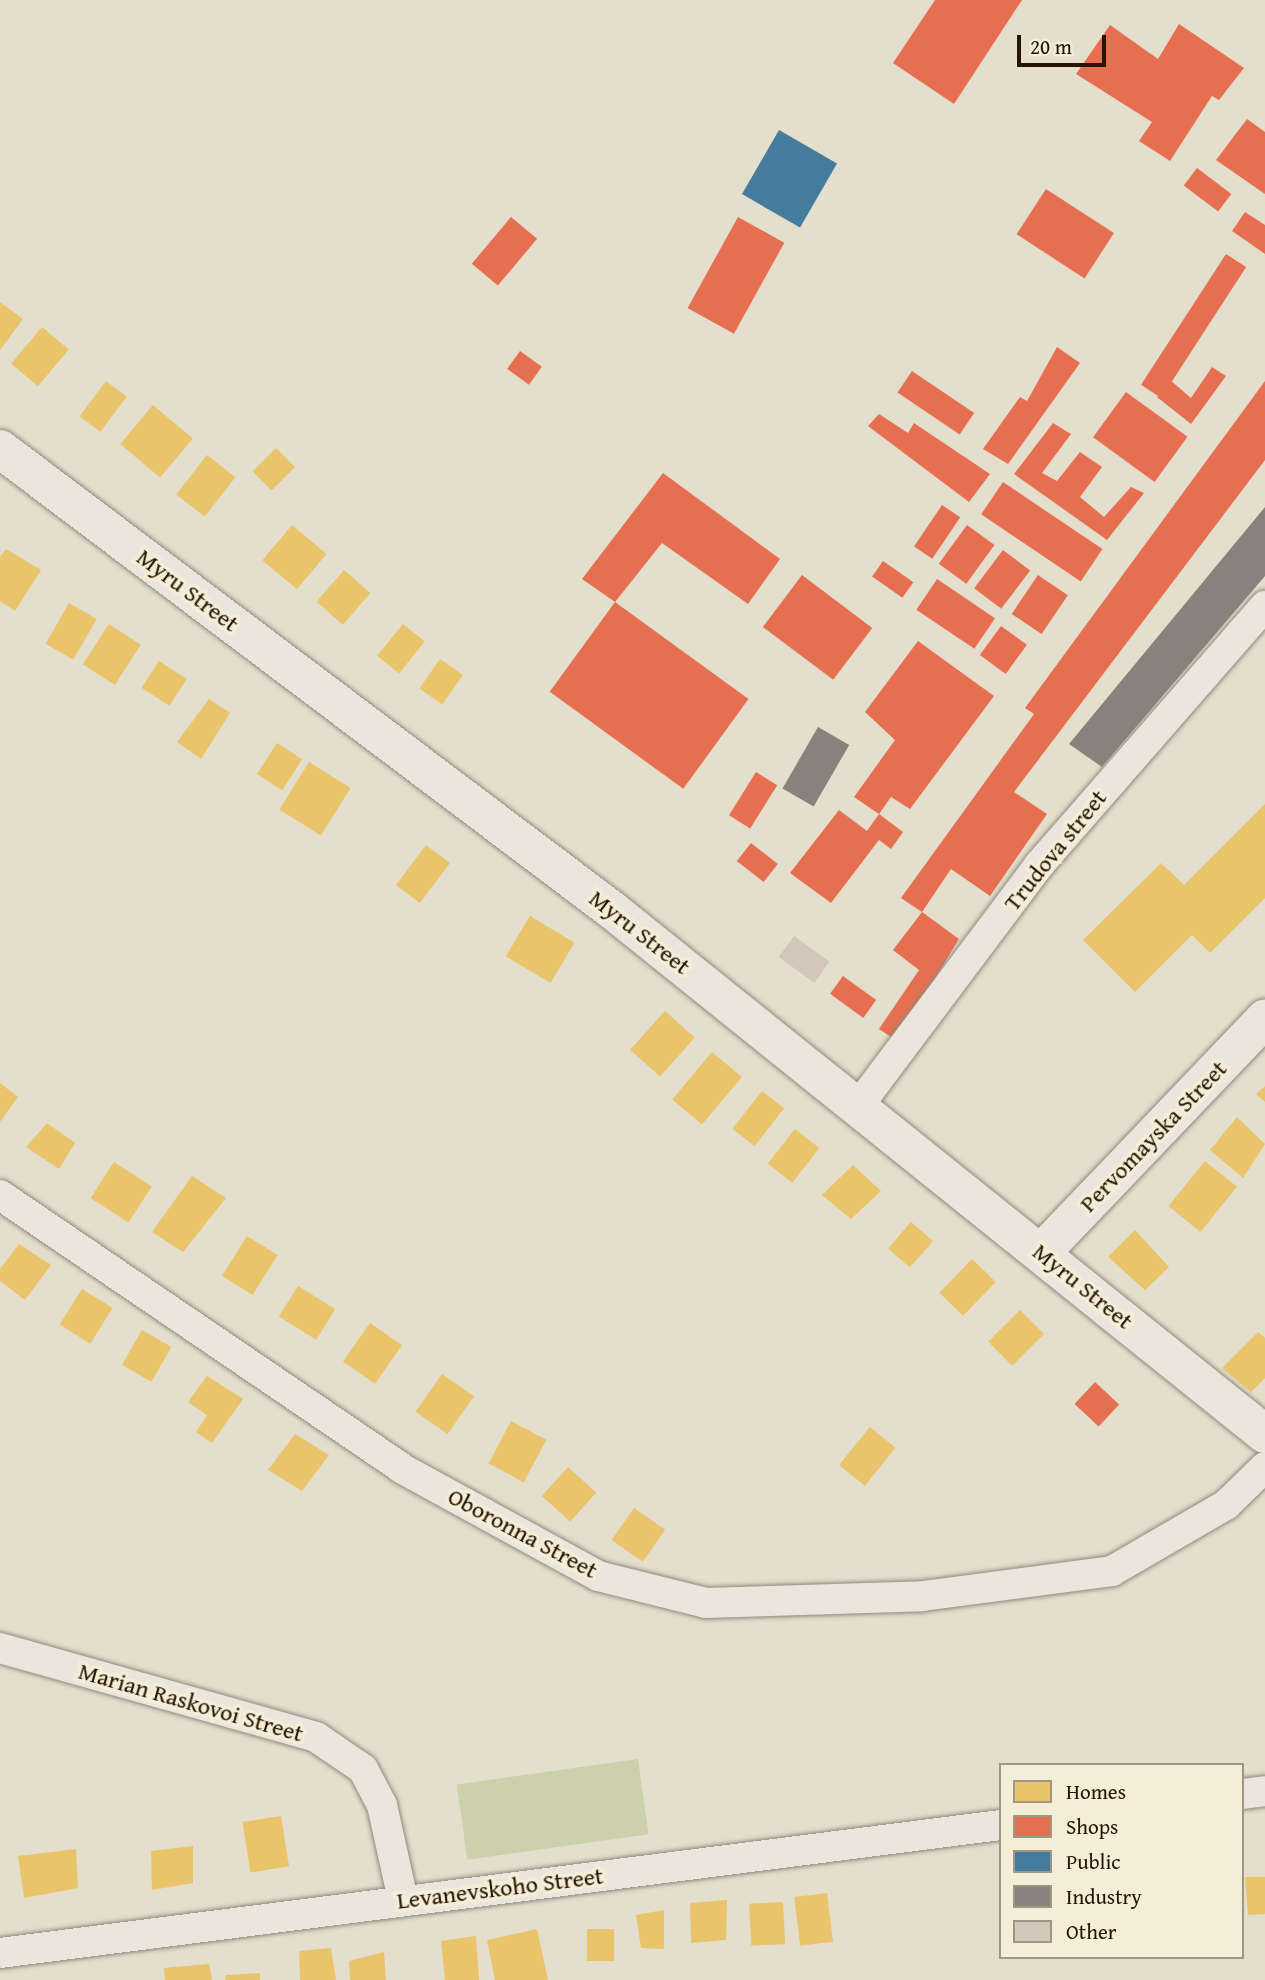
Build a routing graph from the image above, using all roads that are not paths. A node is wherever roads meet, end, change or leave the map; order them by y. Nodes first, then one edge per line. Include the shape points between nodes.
1 (0, 449) edge
2 (1265, 606) edge
3 (1265, 1020) edge
4 (859, 1105) junction
5 (0, 1195) edge
6 (1042, 1252) junction
7 (1265, 1434) edge
8 (1265, 1467) edge
9 (0, 1648) edge
10 (1265, 1791) edge
11 (1244, 1794) edge
12 (999, 1825) edge
13 (403, 1900) junction
14 (0, 1953) edge

1 - 4 street, Myru Street via 541,855
2 - 4 street, Trudova street via 1039,865
3 - 6 street, Pervomayska Street
4 - 6 street, Myru Street
5 - 8 street, Oboronna Street via 401,1468 598,1576 706,1603 923,1595 1112,1571 1226,1504
6 - 7 street, Myru Street
9 - 13 street, Marian Raskovoi Street via 316,1737 363,1769 382,1805
10 - 11 street
12 - 13 street, Levanevskoho Street
13 - 14 street, Levanevskoho Street

